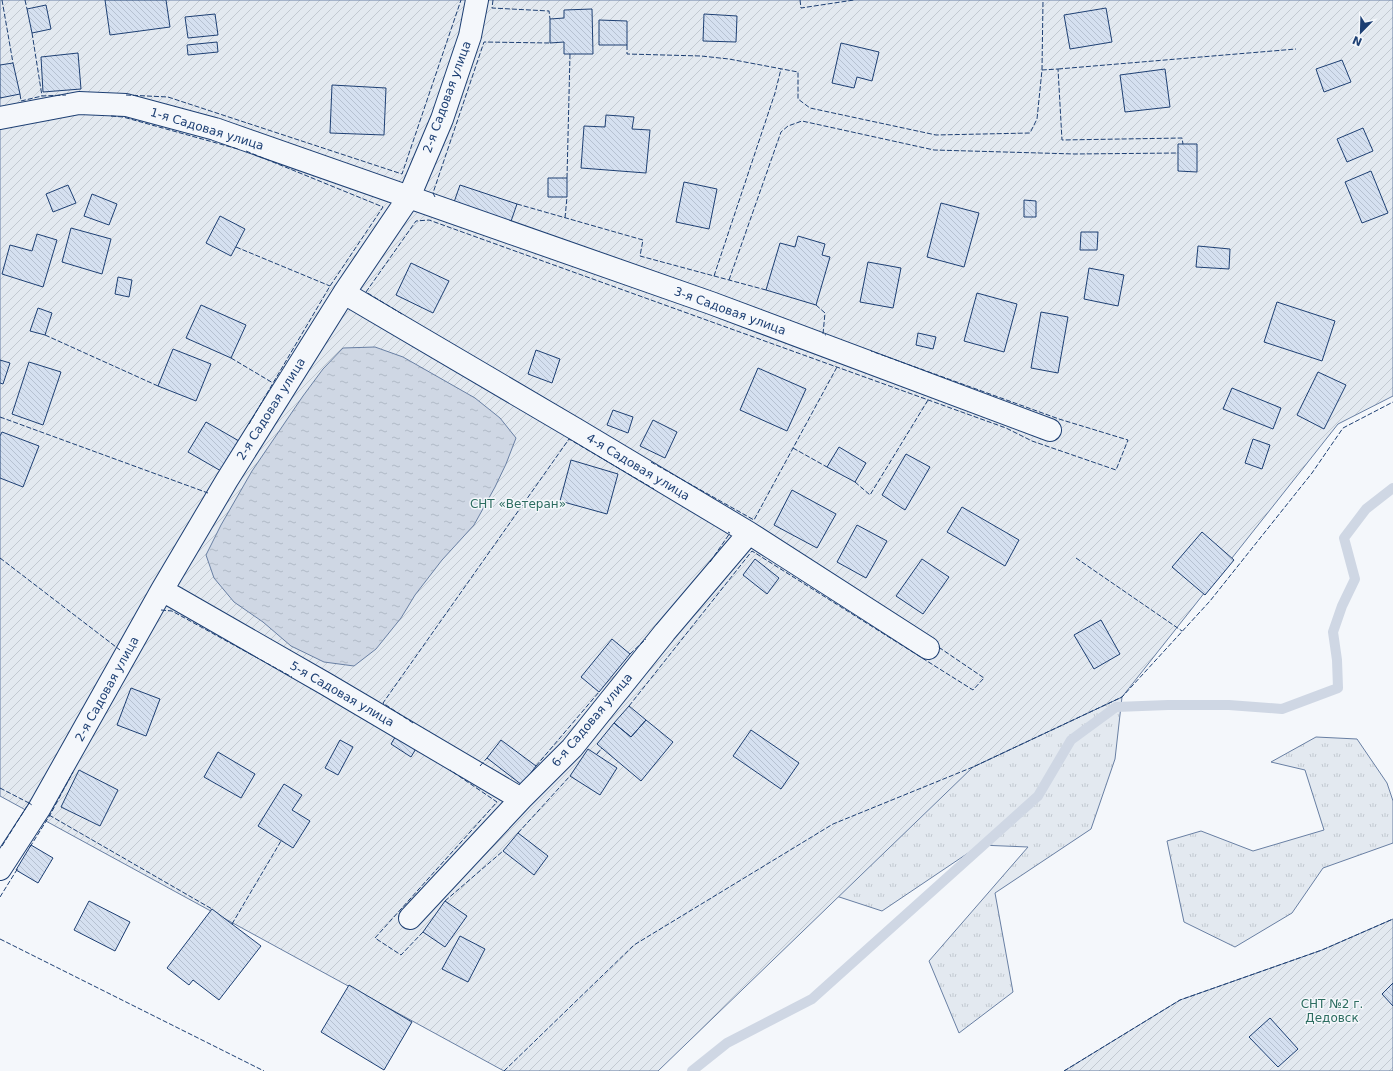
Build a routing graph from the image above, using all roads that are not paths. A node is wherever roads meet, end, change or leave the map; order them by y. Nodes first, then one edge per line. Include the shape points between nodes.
1 (477, 0) edge
2 (0, 118) edge
3 (409, 197) junction
4 (344, 293) junction
5 (1050, 430) dead end
6 (749, 533) junction
7 (162, 590) junction
8 (928, 648) dead end
9 (521, 799) junction
10 (0, 868) edge
11 (410, 918) dead end

1 - 3 street, 2-я Садовая улица via 470,36 442,119
2 - 3 street, 1-я Садовая улица via 79,103 126,105 215,129
3 - 4 street, 2-я Садовая улица
3 - 5 street, 3-я Садовая улица via 711,303
4 - 6 street, 4-я Садовая улица
4 - 7 street, 2-я Садовая улица via 226,480
6 - 8 street, 4-я Садовая улица
6 - 9 street, 6-я Садовая улица via 572,748
7 - 9 street, 5-я Садовая улица
7 - 10 street, 2-я Садовая улица via 39,809
9 - 11 street, 6-я Садовая улица

